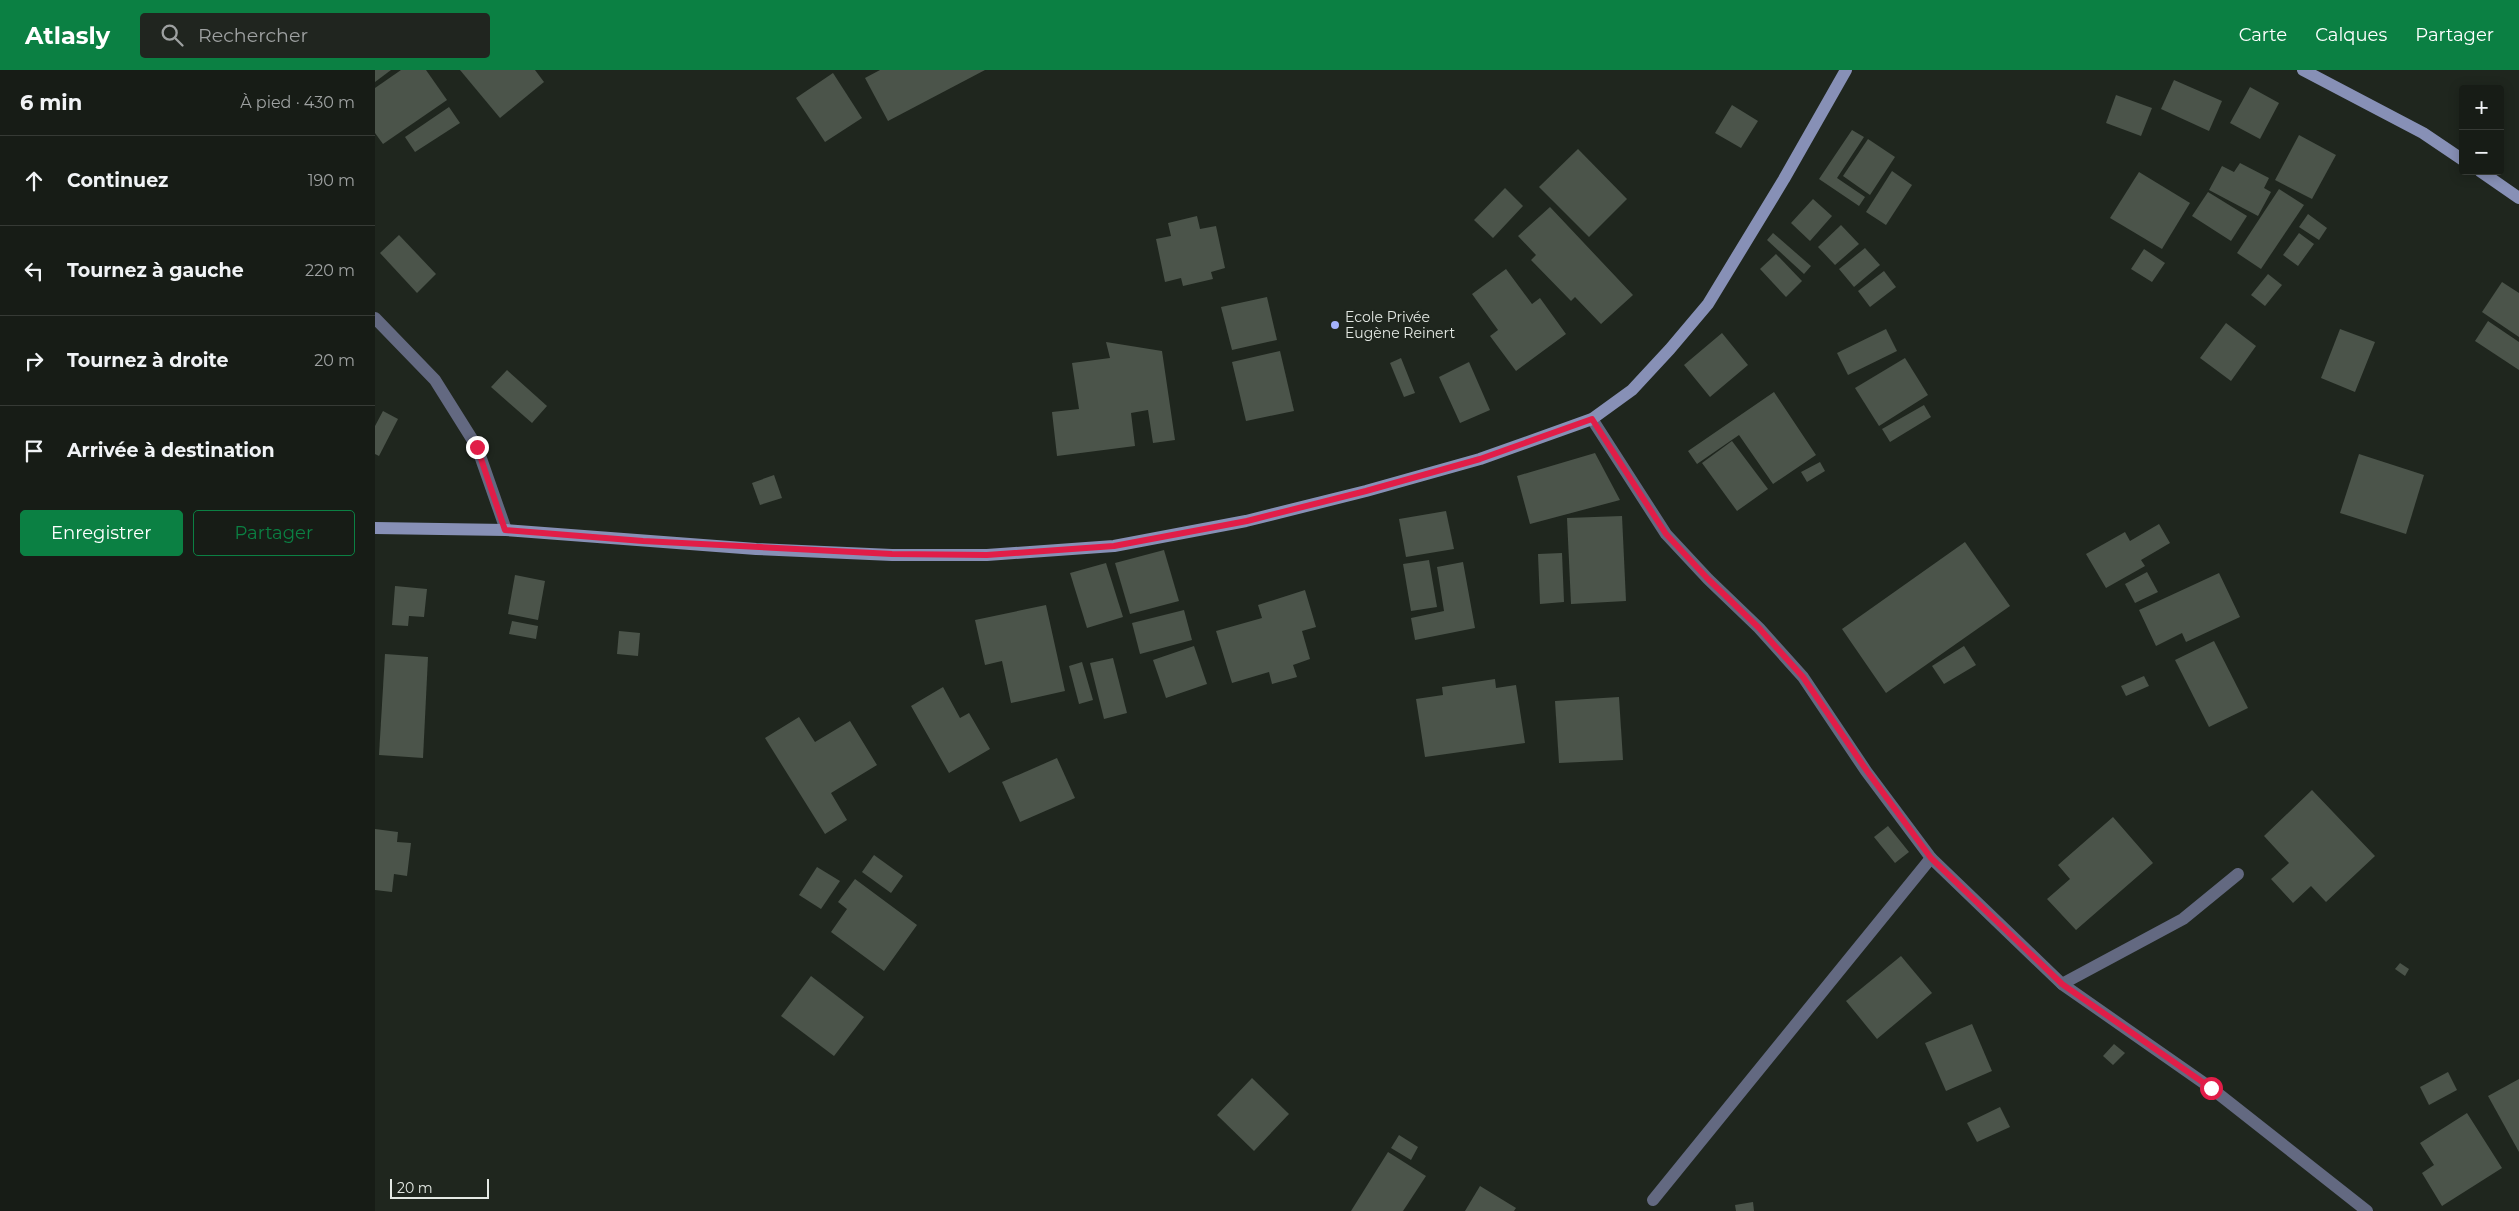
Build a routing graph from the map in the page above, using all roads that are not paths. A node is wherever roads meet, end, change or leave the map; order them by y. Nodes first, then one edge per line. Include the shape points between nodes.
1 (1846, 70) edge
2 (2303, 70) edge
3 (2459, 157) edge
4 (2485, 175) edge
5 (2519, 198) edge
6 (375, 318) edge
7 (1592, 419) junction
8 (375, 528) edge
9 (505, 530) junction
10 (1931, 858) junction
11 (2238, 874) dead end
12 (2062, 984) junction
13 (1653, 1200) dead end
14 (2367, 1211) edge

1 - 7 street via 1708,304 1632,390
2 - 3 street via 2423,133
4 - 5 street
6 - 9 street via 435,380 477,447
7 - 9 street via 1480,459 1366,491 1247,521 1114,546 987,555 892,554 746,548
7 - 10 street via 1666,534 1803,677
8 - 9 street
10 - 12 street
10 - 13 street
11 - 12 street via 2183,919
12 - 14 street via 2211,1088

